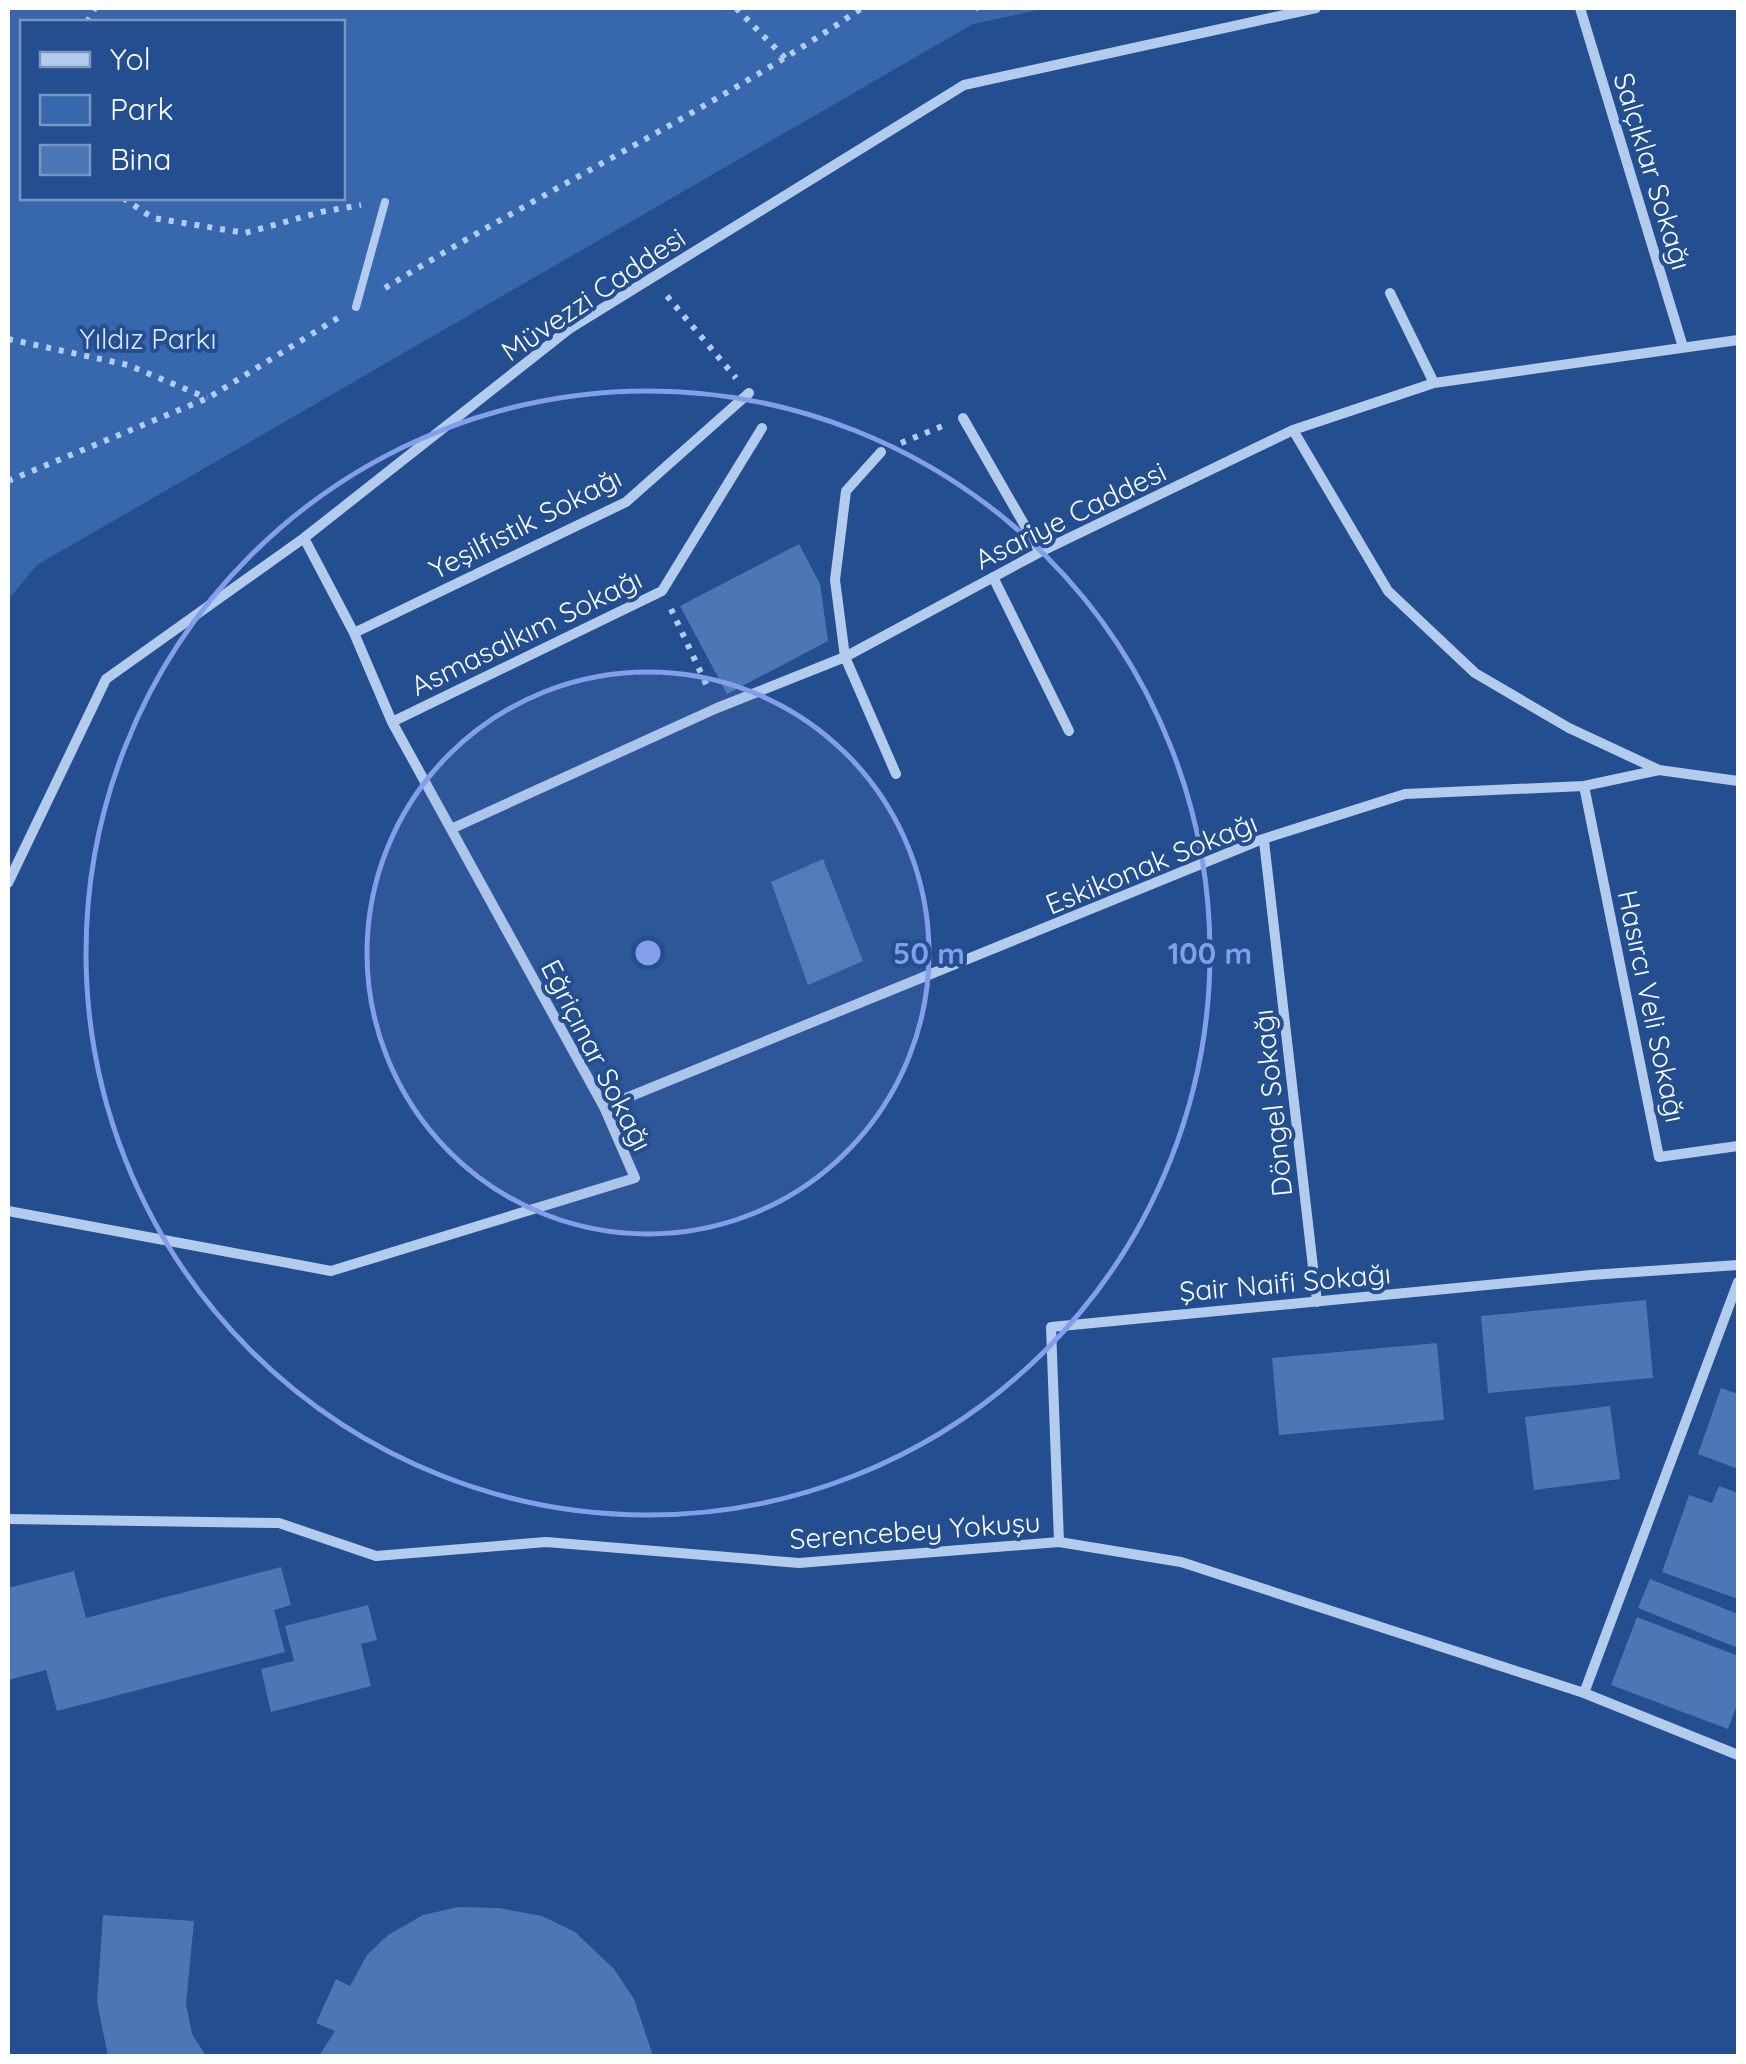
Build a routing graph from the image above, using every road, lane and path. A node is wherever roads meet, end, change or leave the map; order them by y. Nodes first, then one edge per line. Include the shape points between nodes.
1 (736, 8) edge
2 (862, 8) edge
3 (1316, 8) edge
4 (1580, 8) edge
5 (786, 59) junction
6 (126, 200) edge
7 (385, 202) joint
8 (653, 278) junction
9 (1390, 293) dead end
10 (356, 306) junction
11 (8, 339) edge
12 (1738, 340) edge
13 (1684, 347) junction
14 (1434, 384) junction
15 (748, 394) joint
16 (208, 398) junction
17 (963, 418) joint
18 (762, 428) dead end
19 (1293, 430) junction
20 (881, 452) joint
21 (8, 482) edge
22 (304, 538) junction
23 (1040, 552) junction
24 (994, 577) junction
25 (662, 591) junction
26 (354, 634) junction
27 (845, 657) junction
28 (717, 708) junction
29 (392, 722) junction
30 (1069, 731) dead end
31 (1659, 770) junction
32 (896, 774) dead end
33 (1738, 780) edge
34 (1584, 786) junction
35 (451, 829) junction
36 (1264, 841) junction
37 (8, 882) edge
38 (604, 1107) junction
39 (1738, 1146) edge
40 (8, 1211) edge
41 (1738, 1265) edge
42 (1738, 1282) edge
43 (1317, 1302) junction
44 (8, 1519) edge
45 (1059, 1542) junction
46 (1584, 1693) junction
47 (1738, 1755) edge

1 - 5 path
2 - 5 path
3 - 8 street, Müvezzi Caddesi via 964,85
4 - 13 street, Salçıklar Sokağı
5 - 10 path
6 - 7 path via 153,218 245,233
7 - 10 lane
8 - 15 path
8 - 22 street, Müvezzi Caddesi via 569,330
9 - 14 street
10 - 16 path
11 - 16 path via 128,364
12 - 13 street, Asariye Caddesi
13 - 14 street, Asariye Caddesi
14 - 19 street, Asariye Caddesi
15 - 26 street, Yeşilfıstık Sokağı via 626,502
16 - 21 path
17 - 20 path
17 - 23 street
18 - 25 street, Asmasalkım Sokağı
19 - 23 street, Asariye Caddesi
19 - 31 street via 1388,591 1475,673
20 - 27 street via 846,491 835,580
22 - 26 street, Eğriçınar Sokağı
22 - 37 street, Müvezzi Caddesi via 106,679
23 - 24 street, Asariye Caddesi
24 - 27 street, Asariye Caddesi
24 - 30 street
25 - 28 path
25 - 29 street, Asmasalkım Sokağı
26 - 29 street, Eğriçınar Sokağı
27 - 28 street, Asariye Caddesi
27 - 32 street
28 - 35 street, Asariye Caddesi
29 - 35 street, Eğriçınar Sokağı
31 - 33 street, Eskikonak Sokağı
31 - 34 street, Eskikonak Sokağı
34 - 36 street, Eskikonak Sokağı via 1404,794
34 - 39 street, Hasırcı Veli Sokağı via 1660,1157
35 - 38 street, Eğriçınar Sokağı
36 - 38 street, Eskikonak Sokağı
36 - 43 street, Döngel Sokağı
38 - 40 street, Eğriçınar Sokağı via 635,1178 330,1271
41 - 43 street, Şair Naifi Sokağı
42 - 46 street
43 - 45 street, Şair Naifi Sokağı via 1051,1327
44 - 45 street, Serencebey Yokuşu via 279,1524 376,1556 546,1542 800,1563
45 - 46 street, Serencebey Yokuşu via 1181,1562
46 - 47 street, Serencebey Yokuşu

